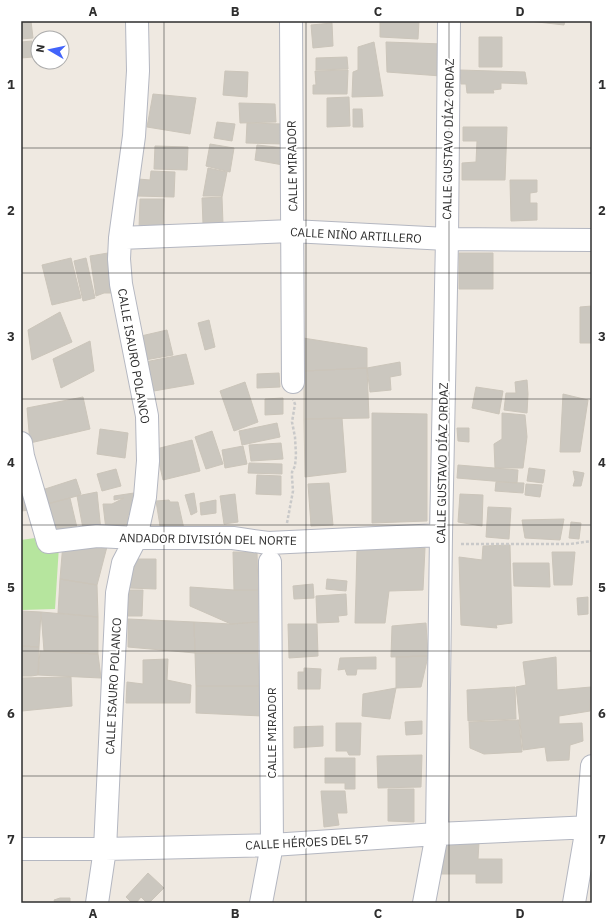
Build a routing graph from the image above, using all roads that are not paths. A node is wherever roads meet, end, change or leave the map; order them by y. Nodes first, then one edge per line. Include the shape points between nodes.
1 (137, 21) edge
2 (291, 21) edge
3 (449, 21) edge
4 (292, 231) junction
5 (120, 238) junction
6 (447, 239) junction
7 (592, 240) edge
8 (293, 382) road end
9 (21, 443) edge
10 (136, 538) junction
11 (440, 540) junction
12 (270, 562) dead end
13 (592, 766) edge
14 (589, 827) edge
15 (437, 834) junction
16 (272, 845) junction
17 (21, 849) edge
18 (105, 849) junction
19 (97, 903) edge
20 (261, 903) edge
21 (424, 903) edge
22 (574, 903) edge

1 - 5 street, CALLE ISAURO POLANCO via 138,71 134,136
2 - 4 street, CALLE MIRADOR
3 - 6 street, CALLE GUSTAVO DÍAZ ORDAZ
4 - 5 street, CALLE NIÑO ARTILLERO
4 - 6 street, CALLE NIÑO ARTILLERO
4 - 8 street, CALLE MIRADOR
5 - 10 street, CALLE ISAURO POLANCO via 121,284 147,416 148,461 145,497
6 - 7 street, CALLE NIÑO ARTILLERO
6 - 11 street, CALLE GUSTAVO DÍAZ ORDAZ
9 - 10 street, ANDADOR DIVISIÓN DEL NORTE via 48,542 97,536
10 - 11 street, ANDADOR DIVISIÓN DEL NORTE via 233,538 268,543
10 - 18 street, CALLE ISAURO POLANCO via 123,563 117,593
11 - 15 street, CALLE GUSTAVO DÍAZ ORDAZ
12 - 16 street, CALLE MIRADOR
13 - 14 street
14 - 15 street, CALLE HÉROES DEL 57
14 - 22 street
15 - 16 street, CALLE HÉROES DEL 57
15 - 21 street, CALLE GUSTAVO DÍAZ ORDAZ
16 - 18 street, CALLE HÉROES DEL 57
16 - 20 street, CALLE MIRADOR
17 - 18 street, CALLE HÉROES DEL 57
18 - 19 street, CALLE ISAURO POLANCO

